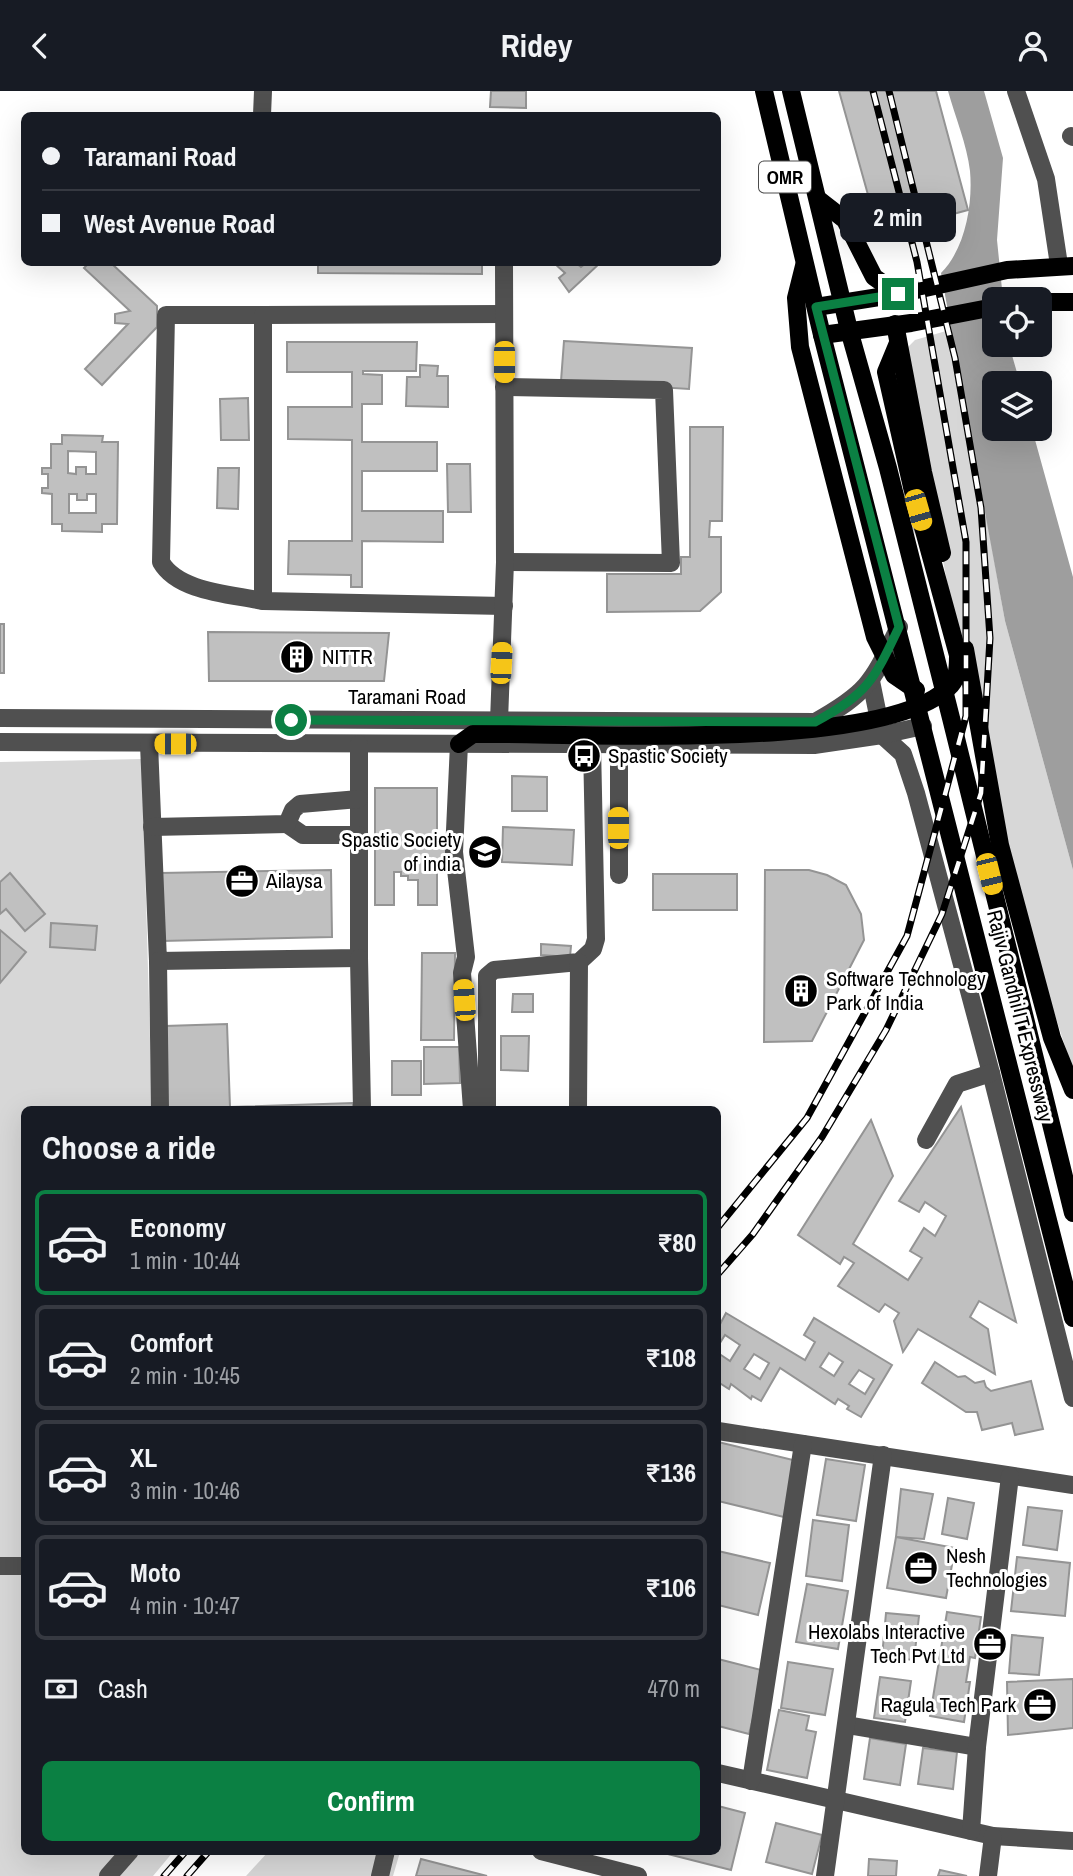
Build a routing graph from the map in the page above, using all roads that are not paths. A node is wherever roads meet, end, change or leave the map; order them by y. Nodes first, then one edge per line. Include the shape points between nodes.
1 (263, 91) edge
2 (764, 91) edge
3 (791, 91) edge
4 (1016, 91) edge
5 (262, 112) edge
6 (818, 199) junction
7 (805, 262) junction
8 (504, 266) edge
9 (1066, 266) edge
10 (898, 294) junction
11 (1052, 302) edge
12 (1073, 302) edge
13 (843, 303) junction
14 (816, 307) junction
15 (982, 309) edge
16 (504, 314) junction
17 (263, 315) junction
18 (895, 324) junction
19 (849, 330) junction
20 (822, 335) junction
21 (898, 343) junction
22 (856, 353) junction
23 (886, 372) junction
24 (504, 387) junction
25 (505, 562) junction
26 (263, 601) junction
27 (503, 606) junction
28 (899, 627) junction
29 (871, 681) junction
30 (933, 700) junction
31 (0, 718) edge
32 (499, 721) junction
33 (923, 726) junction
34 (882, 736) junction
35 (0, 742) edge
36 (149, 744) junction
37 (359, 744) junction
38 (459, 744) junction
39 (592, 745) junction
40 (618, 745) junction
41 (359, 799) junction
42 (287, 824) junction
43 (152, 827) junction
44 (359, 835) junction
45 (618, 875) dead end
46 (359, 958) junction
47 (158, 961) junction
48 (579, 962) junction
49 (1027, 1030) junction
50 (1052, 1038) junction
51 (991, 1073) junction
52 (1038, 1073) junction
53 (1013, 1079) junction
54 (1073, 1090) edge
55 (160, 1106) edge
56 (362, 1106) edge
57 (472, 1106) edge
58 (488, 1106) edge
59 (578, 1106) edge
60 (1051, 1123) junction
61 (1026, 1130) junction
62 (926, 1140) dead end
63 (1073, 1213) edge
64 (1073, 1318) edge
65 (1073, 1398) edge
66 (721, 1431) edge
67 (803, 1444) junction
68 (883, 1455) junction
69 (1010, 1476) junction
70 (1073, 1485) edge
71 (0, 1566) edge
72 (21, 1566) edge
73 (848, 1725) junction
74 (977, 1747) junction
75 (721, 1774) edge
76 (751, 1781) junction
77 (838, 1800) junction
78 (971, 1831) junction
79 (993, 1836) junction
80 (1073, 1841) edge
81 (126, 1855) edge
82 (385, 1855) edge
83 (556, 1855) edge
84 (586, 1863) edge
85 (108, 1876) edge
86 (380, 1876) edge
87 (638, 1876) edge
88 (825, 1876) edge
89 (988, 1876) edge

1 - 5 street
2 - 7 main road, OMR
3 - 6 main road, OMR
4 - 9 street via 1046,179
6 - 10 main road via 845,220 874,277
6 - 13 main road, OMR
7 - 14 main road, OMR
7 - 30 main road via 797,291 800,347 875,637 894,675
8 - 16 street
9 - 10 main road via 1007,270
10 - 13 main road
11 - 12 main road
13 - 14 main road
13 - 19 main road
14 - 20 main road, OMR
15 - 18 main road
16 - 17 street
16 - 24 street
17 - 26 street
17 - 26 street via 166,315 161,562 168,575 185,583
18 - 19 main road
18 - 21 main road
19 - 20 main road
19 - 22 main road
20 - 28 main road
21 - 23 main road
21 - 50 main road via 967,655 1000,845
22 - 23 main road
22 - 49 main road
23 - 30 main road via 958,655 952,684
24 - 25 street
24 - 25 street via 664,390 671,514 671,563
25 - 27 street
26 - 27 street
27 - 32 street
28 - 29 street
28 - 33 main road, Rajiv Gandhi IT Expressway
29 - 32 street, Taramani Road via 853,701 815,722
29 - 34 street
30 - 38 main road via 876,720 813,731 473,734
31 - 32 street, Taramani Road
33 - 34 street
33 - 53 main road, Rajiv Gandhi IT Expressway
34 - 40 street via 814,745
34 - 51 street via 903,754
35 - 36 street
36 - 37 street
36 - 43 street
37 - 38 street
37 - 41 street
38 - 39 street
38 - 57 street via 454,852 466,957 462,973
39 - 40 street
39 - 48 street via 596,939 593,949
40 - 45 street
41 - 42 street via 300,804
41 - 44 street
42 - 43 street
42 - 44 street via 303,835
43 - 47 street
44 - 46 street
46 - 47 street
46 - 56 street
47 - 55 street
48 - 58 street via 494,970 487,976
48 - 59 street
49 - 50 main road
49 - 52 main road
50 - 54 main road
51 - 62 street via 957,1084
51 - 65 street
52 - 53 main road
52 - 60 main road
53 - 61 main road, Rajiv Gandhi IT Expressway
60 - 61 main road
60 - 63 main road
61 - 64 main road, Rajiv Gandhi IT Expressway
66 - 67 street
67 - 68 street
67 - 76 street
68 - 69 street
68 - 73 street
69 - 70 street
69 - 74 street
71 - 72 street
73 - 74 street
73 - 77 street
74 - 78 street
75 - 76 street
76 - 77 street
77 - 78 street
77 - 88 street
78 - 79 street
79 - 80 street
79 - 89 street
81 - 85 street
82 - 86 street
83 - 84 street
84 - 87 street

